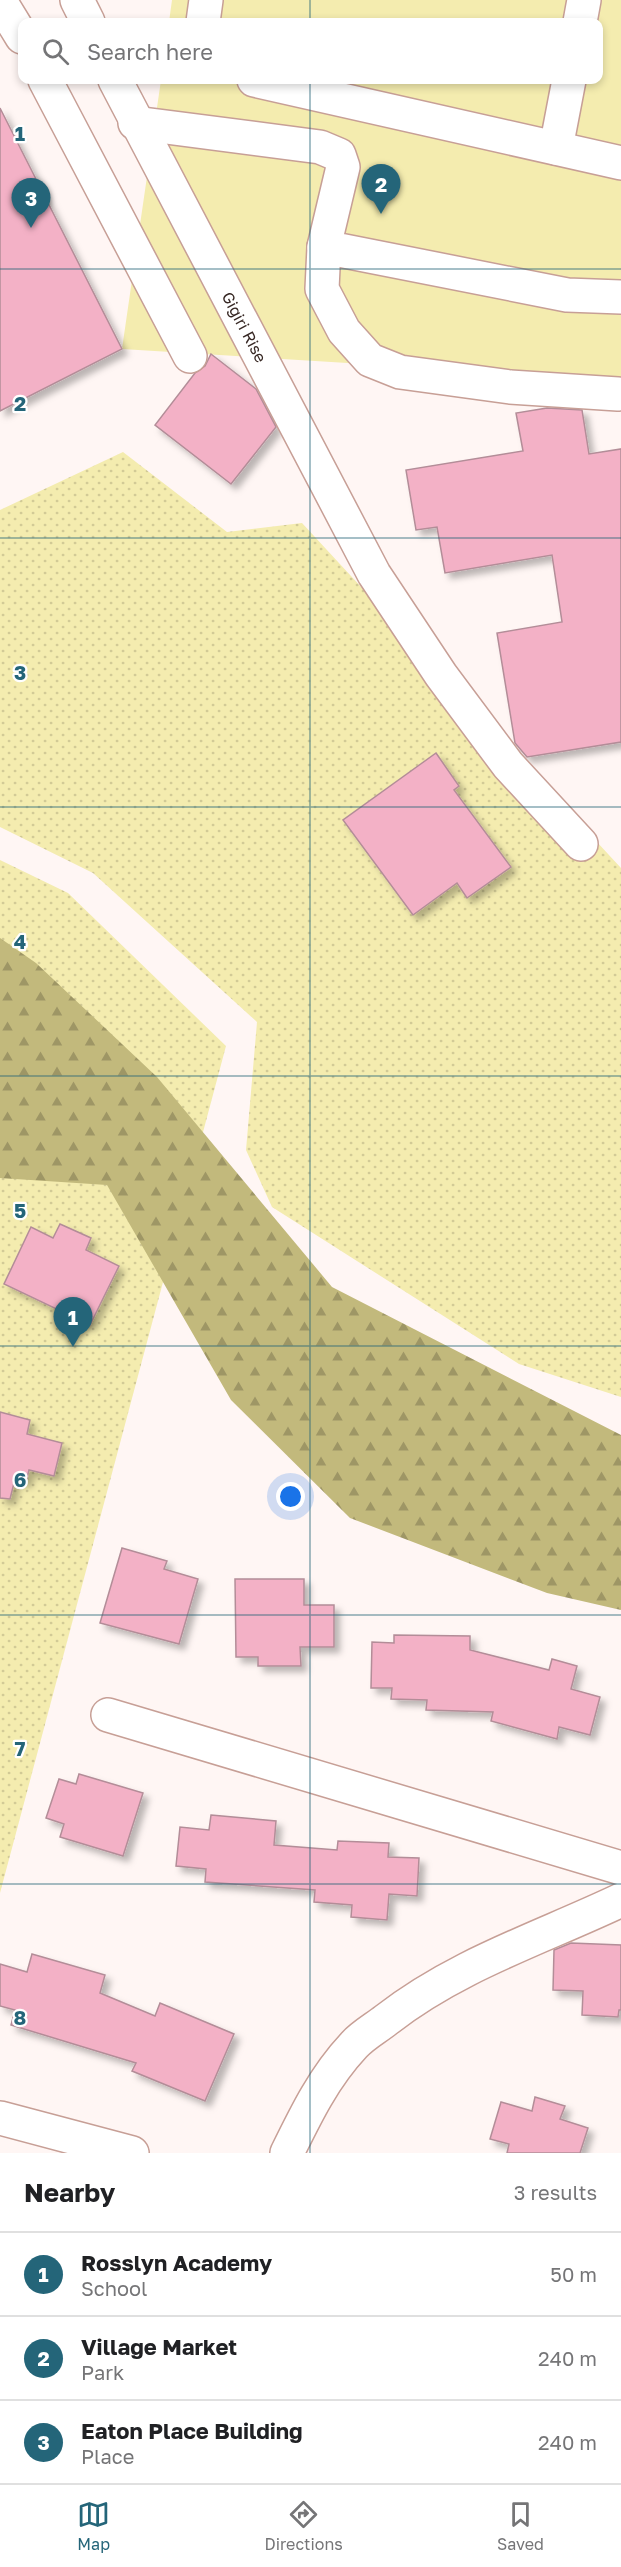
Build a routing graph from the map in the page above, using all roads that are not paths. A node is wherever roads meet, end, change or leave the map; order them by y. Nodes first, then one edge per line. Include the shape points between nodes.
1 (77, 0) edge
2 (206, 0) edge
3 (584, 0) edge
4 (0, 1) edge
5 (86, 18) edge
6 (204, 18) edge
7 (581, 18) edge
8 (18, 30) edge
9 (47, 84) edge
10 (117, 84) edge
11 (272, 84) edge
12 (568, 84) edge
13 (135, 123) junction
14 (556, 148) junction
15 (621, 163) edge
16 (324, 247) junction
17 (621, 297) edge
18 (190, 356) dead end
19 (620, 395) edge
20 (581, 844) dead end
21 (108, 1715) dead end
22 (621, 1868) edge
23 (621, 1900) edge
24 (0, 2118) edge
25 (132, 2153) edge
26 (287, 2153) edge

1 - 5 street
2 - 6 street
3 - 7 street
4 - 8 street
9 - 18 street
10 - 13 street, Gigiri Rise
11 - 14 street
12 - 14 street
13 - 16 street via 320,147 339,155 343,167
13 - 20 street, Gigiri Rise via 374,574 441,675 508,765
14 - 15 street
16 - 17 street via 567,295
16 - 19 street via 322,289 344,331 370,360 400,372 510,387
21 - 22 street
23 - 26 street via 487,1958 413,1999 354,2044 314,2097
24 - 25 street

